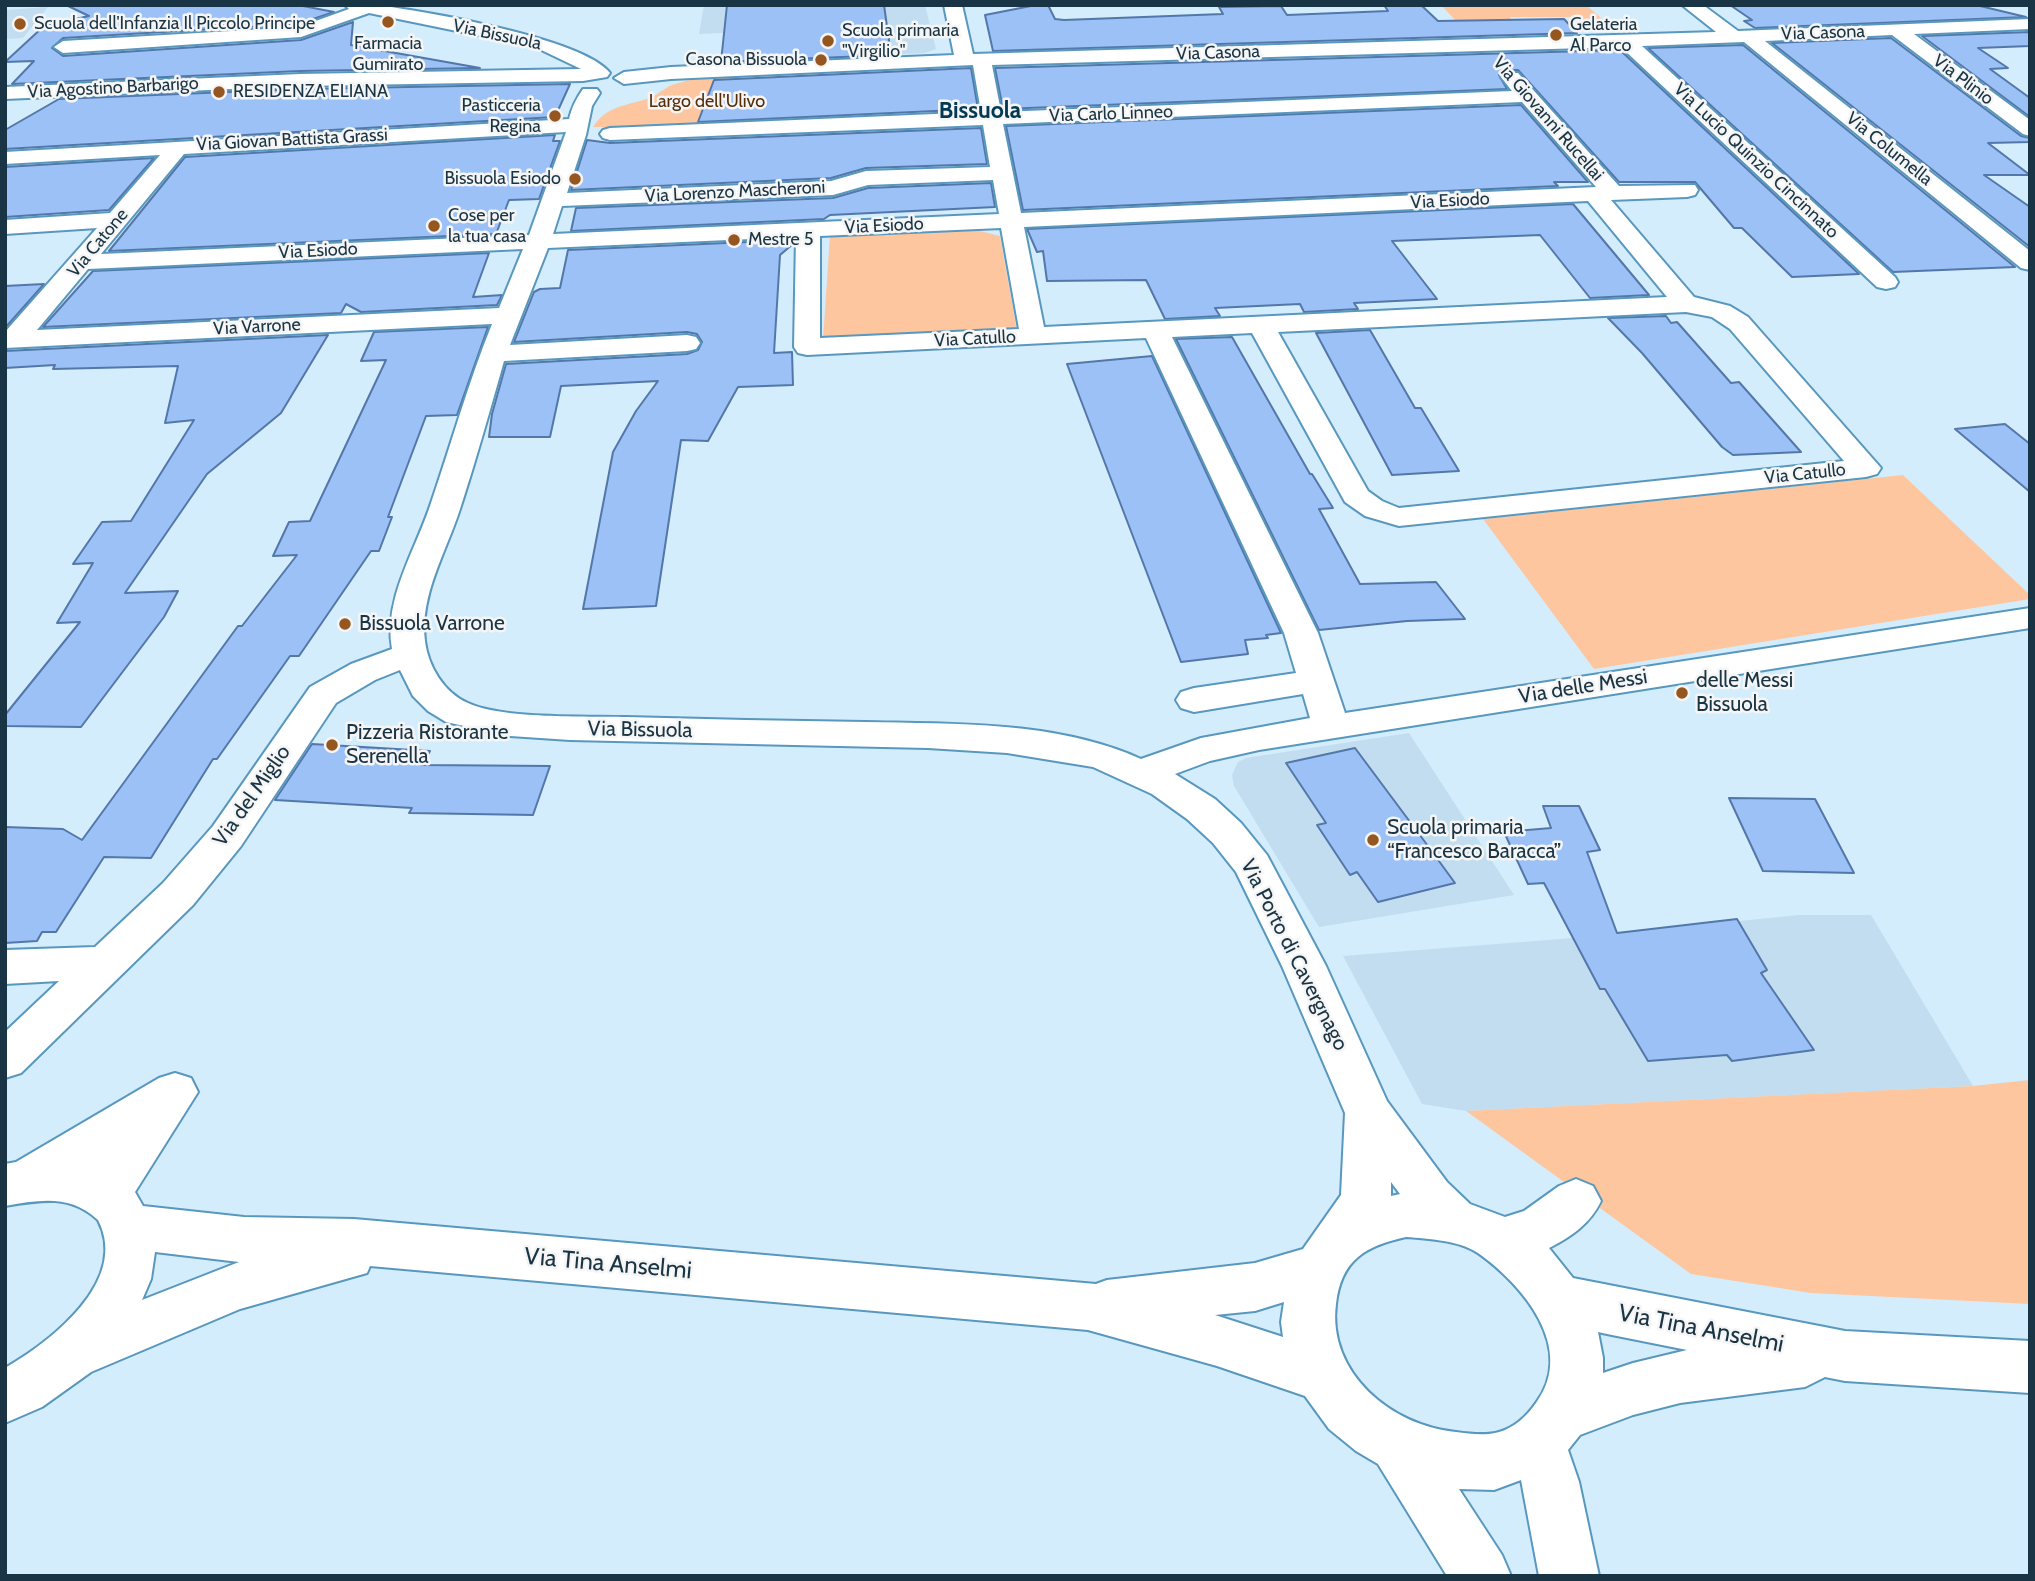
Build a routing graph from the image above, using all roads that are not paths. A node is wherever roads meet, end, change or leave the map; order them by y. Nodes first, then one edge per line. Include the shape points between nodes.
1 (953, 5) edge
2 (1691, 5) edge
3 (361, 7) edge
4 (1883, 12) dead end
5 (1794, 17) dead end
6 (2030, 24) edge
7 (1904, 30) junction
8 (1819, 33) junction
9 (1740, 36) junction
10 (1626, 41) junction
11 (1483, 45) junction
12 (63, 47) dead end
13 (973, 59) junction
14 (703, 72) junction
15 (590, 82) junction
16 (618, 91) junction
17 (5, 93) edge
18 (1528, 96) junction
19 (992, 118) junction
20 (595, 130) junction
21 (2030, 130) edge
22 (179, 147) junction
23 (5, 158) edge
24 (1002, 173) junction
25 (1687, 190) dead end
26 (1604, 194) junction
27 (551, 200) junction
28 (117, 220) junction
29 (1011, 220) junction
30 (5, 227) edge
31 (808, 229) junction
32 (537, 241) junction
33 (81, 262) junction
34 (2030, 263) edge
35 (1886, 282) dead end
36 (1686, 304) junction
37 (508, 315) junction
38 (1261, 325) junction
39 (1155, 330) junction
40 (1033, 336) junction
41 (11, 339) edge
42 (687, 343) dead end
43 (493, 354) junction
44 (2030, 618) edge
45 (410, 654) junction
46 (1317, 681) junction
47 (1194, 699) dead end
48 (1331, 726) junction
49 (1141, 773) junction
50 (1200, 809) joint
51 (109, 963) junction
52 (5, 967) edge
53 (5, 1060) edge
54 (1369, 1113) junction
55 (17, 1183) edge
56 (1576, 1201) dead end
57 (117, 1211) junction
58 (1477, 1231) junction
59 (399, 1246) junction
60 (1329, 1254) junction
61 (1557, 1298) junction
62 (1088, 1306) junction
63 (73, 1354) junction
64 (1845, 1356) junction
65 (2030, 1367) edge
66 (1325, 1377) junction
67 (5, 1396) edge
68 (1552, 1428) junction
69 (1399, 1447) junction
70 (1482, 1576) edge
71 (1569, 1576) edge

1 - 13 street
2 - 9 street
3 - 12 street via 301,32
3 - 15 street, Via Bissuola via 471,15 558,50
4 - 7 street, Via Casona
5 - 8 street
6 - 7 street, Via Casona
7 - 8 street, Via Casona
7 - 21 street, Via Plinio
8 - 9 street, Via Casona
9 - 10 street, Via Casona
9 - 34 street, Via Columella
10 - 11 street, Via Casona
10 - 35 street, Via Lucio Quinzio Cincinnato
11 - 13 street, Via Casona
11 - 18 street, Via Giovanni Rucellai
13 - 14 street, Via Casona
13 - 19 street
14 - 16 street, Via Casona
14 - 16 street, Via Casona via 646,90
15 - 16 street, Via Agostino Barbarigo
15 - 17 street, Via Agostino Barbarigo via 300,79
15 - 20 street, Via Bissuola via 582,106
16 - 20 street via 596,110
18 - 19 street, Via Carlo Linneo
18 - 26 street, Via Giovanni Rucellai
19 - 20 street, Via Carlo Linneo
19 - 24 street
20 - 22 street, Via Giovan Battista Grassi
20 - 27 street, Via Bissuola
22 - 23 street, Via Giovan Battista Grassi
22 - 28 street, Via Catone
24 - 27 street, Via Lorenzo Mascheroni via 866,178 833,188
24 - 29 street
25 - 26 street, Via Esiodo
26 - 29 street, Via Esiodo
26 - 36 street, Via Giovanni Rucellai
27 - 32 street, Via Bissuola
28 - 30 street
28 - 33 street, Via Catone
29 - 31 street, Via Esiodo
29 - 40 street
31 - 32 street, Via Esiodo
31 - 40 street, Via Catullo via 807,347
32 - 33 street, Via Esiodo
32 - 37 street, Via Bissuola
33 - 41 street, Via Catone
36 - 38 street, Via Catullo
36 - 38 street, Via Catullo via 1718,310 1739,323 1866,468 1399,517 1367,507 1356,496
37 - 41 street, Via Varrone
37 - 43 street, Via Bissuola
38 - 39 street, Via Catullo
39 - 40 street, Via Catullo
39 - 46 street via 1301,634
42 - 43 street
43 - 45 street, Via Bissuola via 445,509 410,602
44 - 48 street, Via delle Messi
45 - 49 street, Via Bissuola via 426,688 441,703 481,720 570,728 1007,741 1104,757
45 - 51 street, Via del Miglio via 363,672 323,695 226,836 178,894
46 - 47 street
46 - 48 street
48 - 49 street, Via delle Messi via 1216,746
49 - 50 street, Via Bissuola
50 - 54 street, Via Porto di Cavergnago via 1254,865
51 - 52 street
51 - 53 street, Via del Miglio
54 - 58 street, Via Porto di Cavergnago via 1430,1197
54 - 60 street, Via Porto di Cavergnago via 1366,1200
55 - 57 street, Via Tina Anselmi via 58,1179 84,1184
55 - 57 street via 175,1092
56 - 58 street via 1552,1223 1528,1235
57 - 59 street, Via Tina Anselmi via 244,1240
57 - 63 street via 130,1256 122,1288 102,1321
58 - 60 street, Via Tina Anselmi via 1445,1217 1406,1215 1370,1223
58 - 61 street, Via Porto di Cavergnago via 1519,1253
59 - 62 street, Via Tina Anselmi
59 - 63 street via 235,1287
60 - 62 street, Via Tina Anselmi via 1255,1287
60 - 66 street, Via Porto di Cavergnago via 1306,1319 1313,1357
61 - 64 street, Via Tina Anselmi
61 - 68 street, Via Porto di Cavergnago via 1573,1329 1577,1372
62 - 66 street, Via Tina Anselmi
63 - 67 street via 29,1386
64 - 65 street, Via Tina Anselmi
64 - 68 street, Via Tina Anselmi via 1680,1377 1633,1389
66 - 69 street, Via Porto di Cavergnago via 1356,1417
68 - 69 street, Via Tina Anselmi via 1497,1462 1448,1462
68 - 71 street via 1550,1482
69 - 70 street

